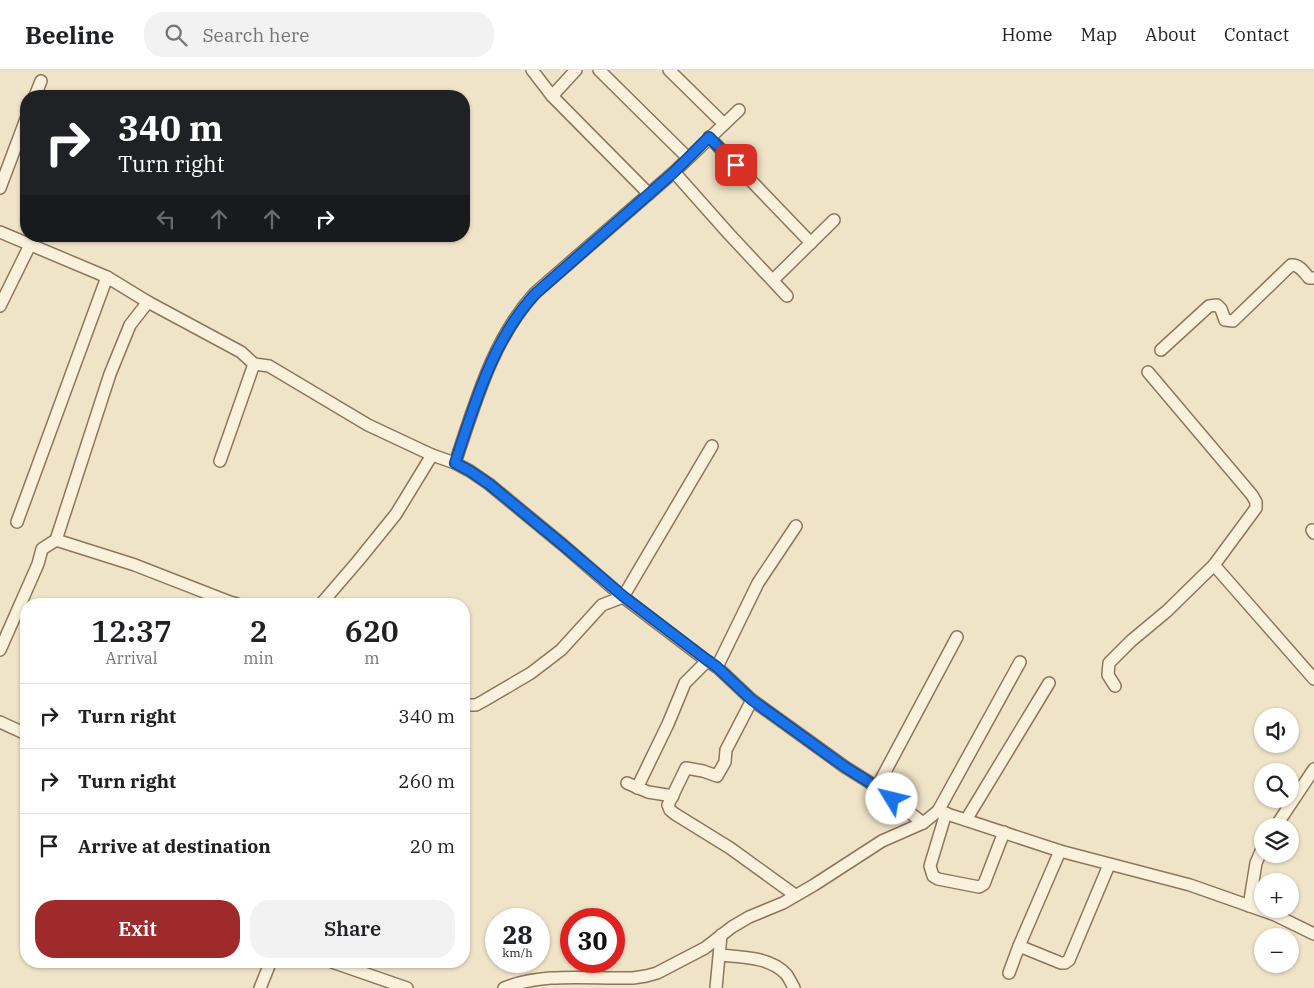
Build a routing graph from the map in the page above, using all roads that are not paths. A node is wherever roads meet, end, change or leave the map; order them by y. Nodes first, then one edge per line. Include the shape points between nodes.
1 (532, 70) edge
2 (576, 70) edge
3 (599, 70) edge
4 (669, 70) edge
5 (41, 81) dead end
6 (37, 90) edge
7 (552, 96) junction
8 (739, 110) dead end
9 (724, 124) junction
10 (20, 135) edge
11 (709, 137) junction
12 (688, 158) junction
13 (674, 172) junction
14 (0, 188) edge
15 (650, 194) junction
16 (834, 220) dead end
17 (0, 232) edge
18 (20, 241) edge
19 (23, 242) edge
20 (811, 243) junction
21 (30, 245) junction
22 (107, 277) junction
23 (1314, 278) edge
24 (772, 280) junction
25 (787, 296) dead end
26 (148, 302) junction
27 (0, 306) edge
28 (1161, 350) dead end
29 (254, 364) junction
30 (1148, 372) dead end
31 (712, 446) dead end
32 (432, 455) junction
33 (220, 461) dead end
34 (455, 463) junction
35 (16, 522) dead end
36 (796, 526) dead end
37 (56, 540) junction
38 (1214, 565) junction
39 (623, 596) junction
40 (23, 598) edge
41 (220, 598) edge
42 (326, 598) edge
43 (20, 605) edge
44 (957, 638) dead end
45 (0, 650) edge
46 (707, 660) junction
47 (1020, 662) dead end
48 (717, 667) junction
49 (1314, 678) edge
50 (1049, 683) dead end
51 (1115, 686) dead end
52 (752, 700) junction
53 (470, 705) edge
54 (0, 722) edge
55 (20, 731) edge
56 (1314, 769) edge
57 (877, 787) junction
58 (673, 796) junction
59 (942, 812) junction
60 (1281, 818) edge
61 (966, 820) junction
62 (924, 823) junction
63 (1004, 832) junction
64 (1060, 851) junction
65 (1256, 863) edge
66 (1109, 864) junction
67 (795, 895) junction
68 (1249, 906) junction
69 (1314, 934) edge
70 (721, 935) junction
71 (1019, 946) junction
72 (720, 955) junction
73 (268, 968) edge
74 (349, 968) edge
75 (1009, 973) dead end
76 (639, 982) edge
77 (260, 988) edge
78 (407, 988) edge
79 (504, 988) edge
80 (716, 988) edge
81 (794, 988) edge

1 - 7 street
2 - 7 street
3 - 12 street
4 - 9 street
5 - 6 street
7 - 15 street
8 - 9 street
9 - 11 street
10 - 14 street
11 - 12 street
11 - 20 street
12 - 13 street
13 - 15 street
13 - 24 street
15 - 34 street via 520,310 488,367
16 - 20 street
17 - 18 street
19 - 21 street
20 - 24 street
21 - 22 street
21 - 27 street
22 - 26 street
22 - 35 street
23 - 28 street via 1309,278 1299,267 1290,265 1233,321 1225,320 1217,304 1209,306
24 - 25 street
26 - 29 street via 241,352
26 - 37 street via 130,324 110,374
29 - 32 street via 269,366 368,425
29 - 33 street
30 - 38 street via 1256,502 1256,508
31 - 39 street
32 - 34 street
32 - 42 street via 396,514
34 - 39 street via 489,484
36 - 48 street via 758,583
37 - 40 street via 42,549
37 - 41 street via 135,564
38 - 49 street
38 - 51 street via 1109,663 1108,675
39 - 46 street
39 - 53 street via 602,605 561,650 531,673 486,700
43 - 45 street
44 - 57 street
46 - 48 street
46 - 58 street via 685,683 668,724 632,785 648,792
47 - 59 street
48 - 52 street
50 - 61 street
52 - 57 street
52 - 58 street via 726,750 725,762 717,776 686,768
54 - 55 street
56 - 60 street
57 - 62 street
58 - 67 street via 668,805 674,814 730,848
59 - 61 street
59 - 62 street
59 - 63 street via 930,866 933,876 938,879 979,886 984,884
61 - 63 street
62 - 67 street via 882,841
63 - 64 street
64 - 66 street
64 - 71 street
65 - 68 street
66 - 68 street via 1190,885
66 - 71 street via 1066,963
67 - 70 street via 749,917
68 - 69 street
70 - 72 street
70 - 76 street via 705,948
71 - 75 street
72 - 80 street
72 - 81 street via 757,959 776,966 787,975
73 - 77 street
74 - 78 street
76 - 79 street via 615,978 552,978

